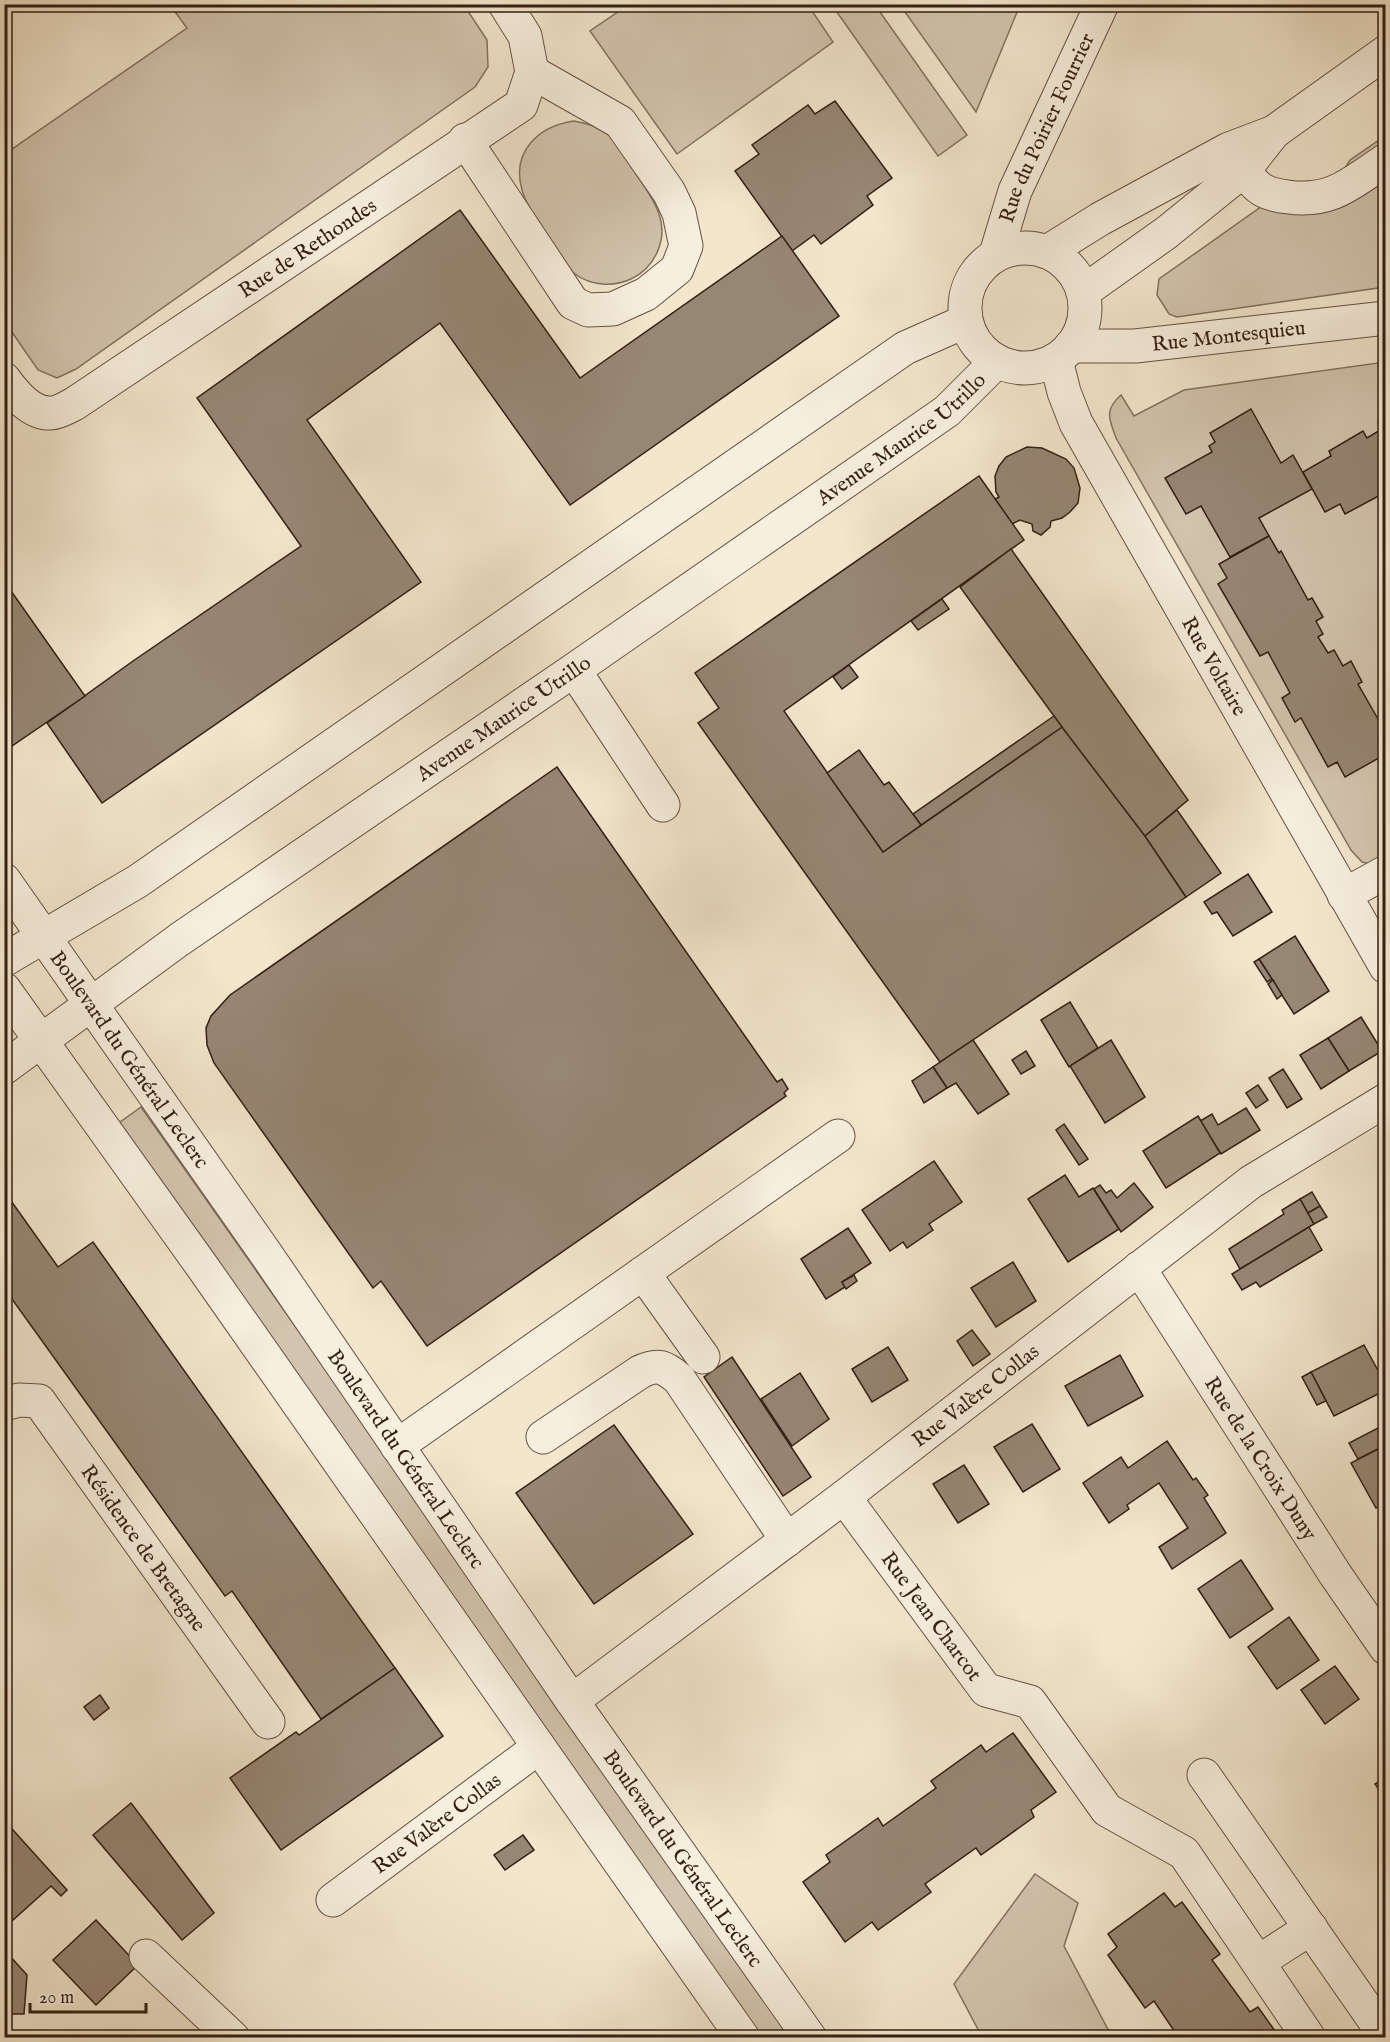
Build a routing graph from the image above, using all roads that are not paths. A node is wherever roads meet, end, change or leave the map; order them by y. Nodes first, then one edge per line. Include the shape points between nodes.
1 (505, 4) edge
2 (1102, 4) edge
3 (1386, 52) edge
4 (532, 72) junction
5 (465, 140) junction
6 (1237, 159) junction
7 (1386, 160) edge
8 (1047, 252) junction
9 (996, 254) junction
10 (1083, 292) junction
11 (1386, 318) edge
12 (966, 321) junction
13 (1063, 353) junction
14 (997, 361) junction
15 (4, 379) edge
16 (574, 670) junction
17 (663, 805) dead end
18 (1386, 872) edge
19 (4, 880) edge
20 (1344, 895) junction
21 (44, 937) junction
22 (4, 960) edge
23 (1386, 967) edge
24 (4, 989) edge
25 (92, 1004) junction
26 (41, 1042) junction
27 (4, 1068) edge
28 (1386, 1100) edge
29 (838, 1136) dead end
30 (1139, 1268) junction
31 (643, 1273) junction
32 (703, 1357) dead end
33 (4, 1404) edge
34 (543, 1437) dead end
35 (397, 1446) junction
36 (844, 1497) junction
37 (787, 1540) junction
38 (1386, 1648) edge
39 (572, 1701) junction
40 (268, 1722) dead end
41 (539, 1747) junction
42 (1204, 1774) dead end
43 (333, 1899) dead end
44 (1311, 1928) junction
45 (146, 1956) dead end
46 (1258, 1962) junction
47 (233, 2037) edge
48 (743, 2037) edge
49 (810, 2037) edge
50 (1309, 2037) edge
51 (1386, 2037) edge

1 - 4 street, Rue de Rethondes via 525,36
2 - 9 street, Rue du Poirier Fourrier via 1015,191
3 - 6 street
4 - 5 street, Rue de Rethondes via 521,105
4 - 5 street via 620,122 669,192 679,213 686,246 678,269 646,294 613,309 588,310 573,303
5 - 15 street, Rue de Rethondes via 74,404 51,413 32,408
6 - 7 street via 1262,189 1297,198 1324,197 1339,191
6 - 8 street via 1100,219
6 - 10 street via 1166,233
8 - 9 street via 1029,248
8 - 10 street via 1075,276
9 - 12 street via 978,270 969,286
10 - 13 street via 1081,330
11 - 13 street, Rue Montesquieu
12 - 14 street via 972,338
12 - 21 street via 905,348 146,875
13 - 14 street via 1036,367 1016,368
13 - 20 street, Rue Voltaire via 1064,392 1076,423
14 - 16 street, Avenue Maurice Utrillo via 947,411
16 - 17 street
16 - 25 street, Avenue Maurice Utrillo via 209,919
18 - 20 street
19 - 21 street, Boulevard du Général Leclerc
20 - 23 street, Rue Voltaire
21 - 22 street
21 - 25 street, Boulevard du Général Leclerc
24 - 26 street
25 - 26 street, Avenue Maurice Utrillo
25 - 35 street, Boulevard du Général Leclerc
26 - 27 street, Avenue Maurice Utrillo
26 - 41 street
28 - 30 street, Rue Valère Collas via 1251,1182
29 - 31 street
30 - 36 street, Rue Valère Collas
30 - 38 street, Rue de la Croix Duny
31 - 32 street
31 - 35 street
33 - 40 street, Résidence de Bretagne via 39,1401
34 - 37 street via 640,1372 650,1367 666,1368 679,1379
35 - 39 street, Boulevard du Général Leclerc
36 - 37 street, Rue Valère Collas
36 - 46 street, Rue Jean Charcot via 986,1690 1030,1702 1107,1810 1184,1853
37 - 39 street, Rue Valère Collas
39 - 49 street, Boulevard du Général Leclerc
41 - 43 street, Rue Valère Collas
41 - 48 street
42 - 44 street
44 - 46 street
44 - 51 street
45 - 47 street
46 - 50 street, Rue Jean Charcot

